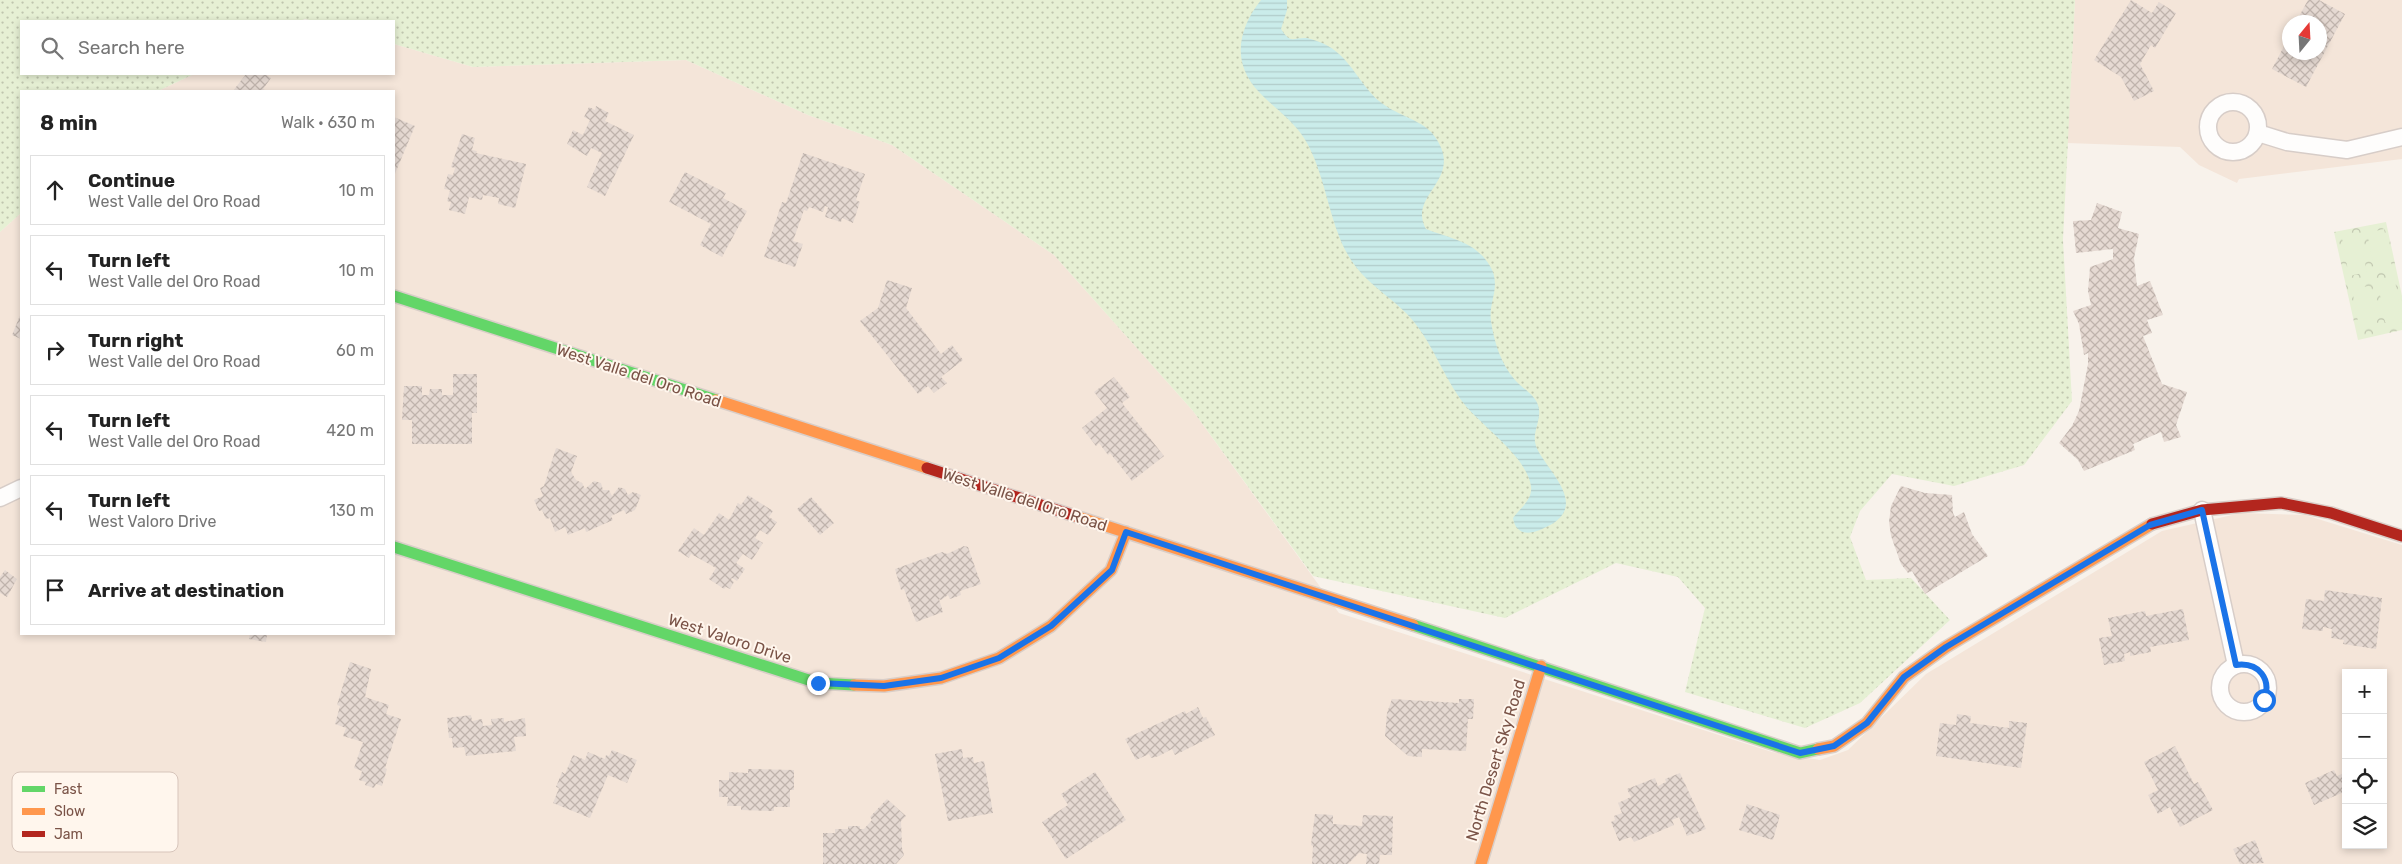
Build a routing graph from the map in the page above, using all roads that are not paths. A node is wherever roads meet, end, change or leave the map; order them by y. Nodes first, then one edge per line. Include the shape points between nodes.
1 (2258, 133) dead end
2 (2402, 137) edge
3 (395, 296) edge
4 (20, 488) edge
5 (0, 498) edge
6 (2202, 510) junction
7 (1126, 532) junction
8 (2402, 536) edge
9 (395, 547) edge
10 (2236, 665) dead end
11 (1541, 666) junction
12 (1481, 864) edge

1 - 2 street via 2287,142 2347,150
3 - 7 street, West Valle del Oro Road
4 - 5 street
6 - 8 street, West Valle del Oro Road via 2281,503 2331,513
6 - 10 street
6 - 11 street, West Valle del Oro Road via 2150,525 1946,647 1904,677 1867,723 1834,746 1800,753
7 - 9 street, West Valoro Drive via 1112,570 1051,626 999,658 941,678 884,686 818,683
7 - 11 street, West Valle del Oro Road
11 - 12 street, North Desert Sky Road

